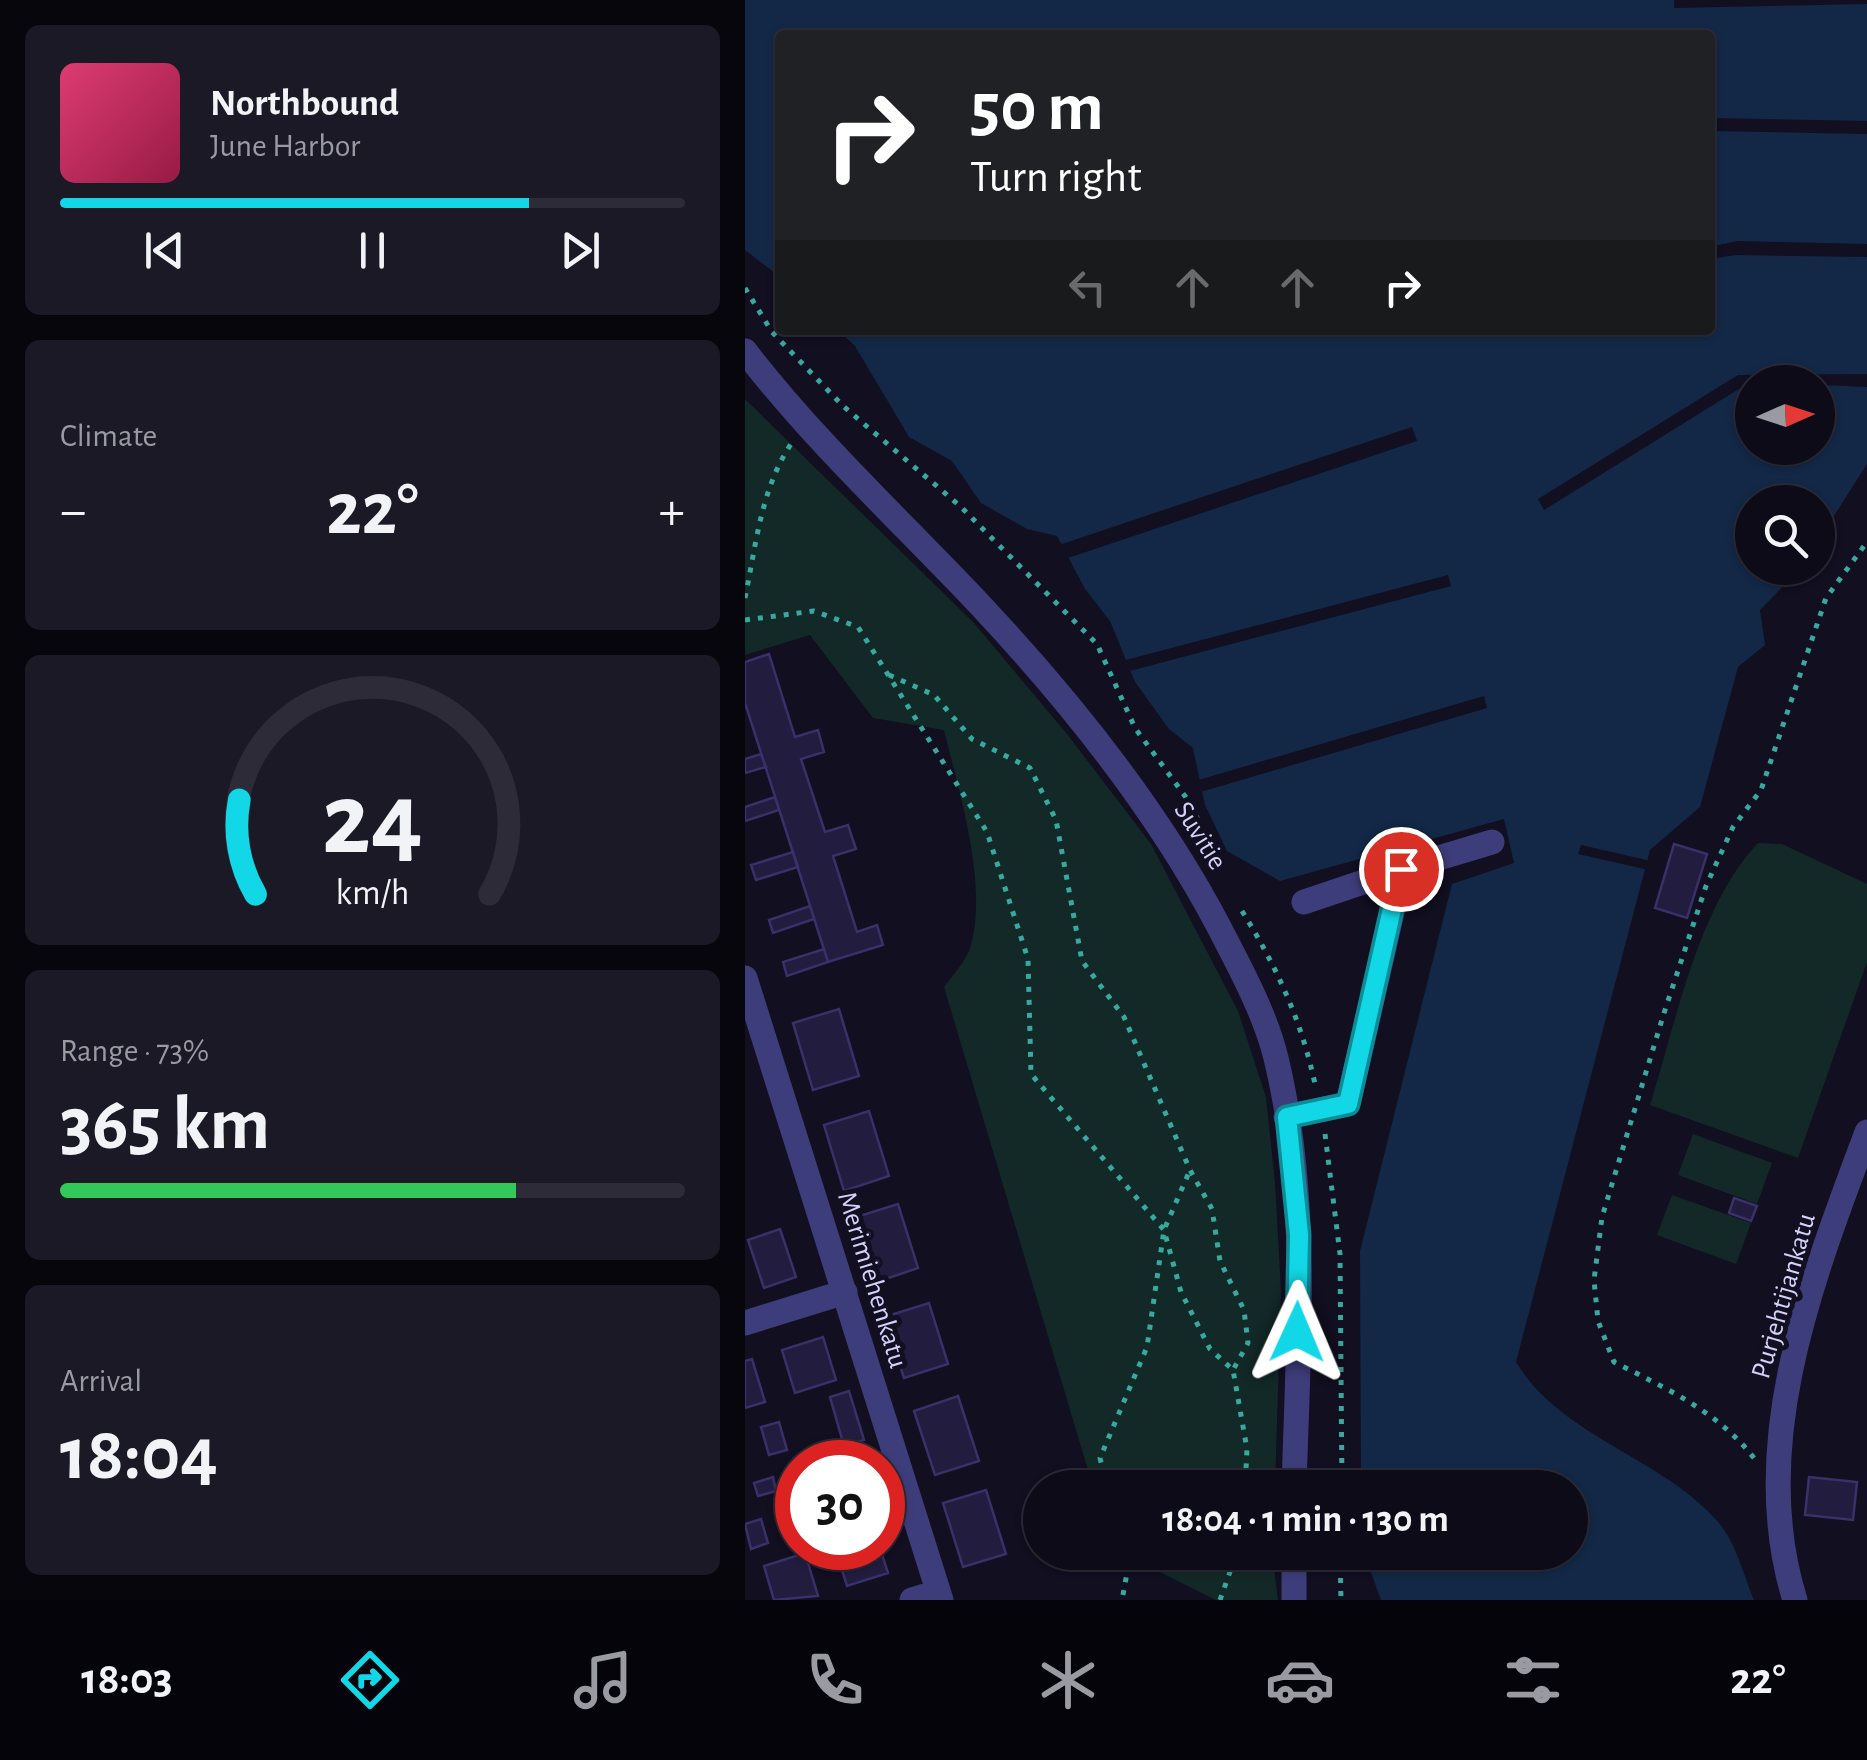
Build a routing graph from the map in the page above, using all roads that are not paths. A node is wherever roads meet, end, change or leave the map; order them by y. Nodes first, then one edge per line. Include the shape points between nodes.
1 (745, 352) edge
2 (1492, 842) dead end
3 (1401, 869) junction
4 (1304, 902) dead end
5 (747, 990) edge
6 (1287, 1117) junction
7 (1867, 1132) edge
8 (1859, 1175) edge
9 (845, 1292) junction
10 (745, 1323) edge
11 (1295, 1470) edge
12 (1294, 1570) edge
13 (940, 1596) edge
14 (911, 1600) edge
15 (1293, 1600) edge
16 (1795, 1600) edge

1 - 6 street, Suvitie via 803,426 981,607 1131,784 1241,970 1275,1056
2 - 3 street
3 - 4 street
3 - 6 street via 1348,1104
5 - 9 street, Merimiehenkatu
6 - 11 street, Suvitie via 1299,1235
7 - 8 street, Purjehtijankatu
8 - 16 street, Purjehtijankatu via 1794,1352 1783,1414 1781,1548
9 - 10 street
9 - 13 street, Merimiehenkatu
12 - 15 street
13 - 14 street

